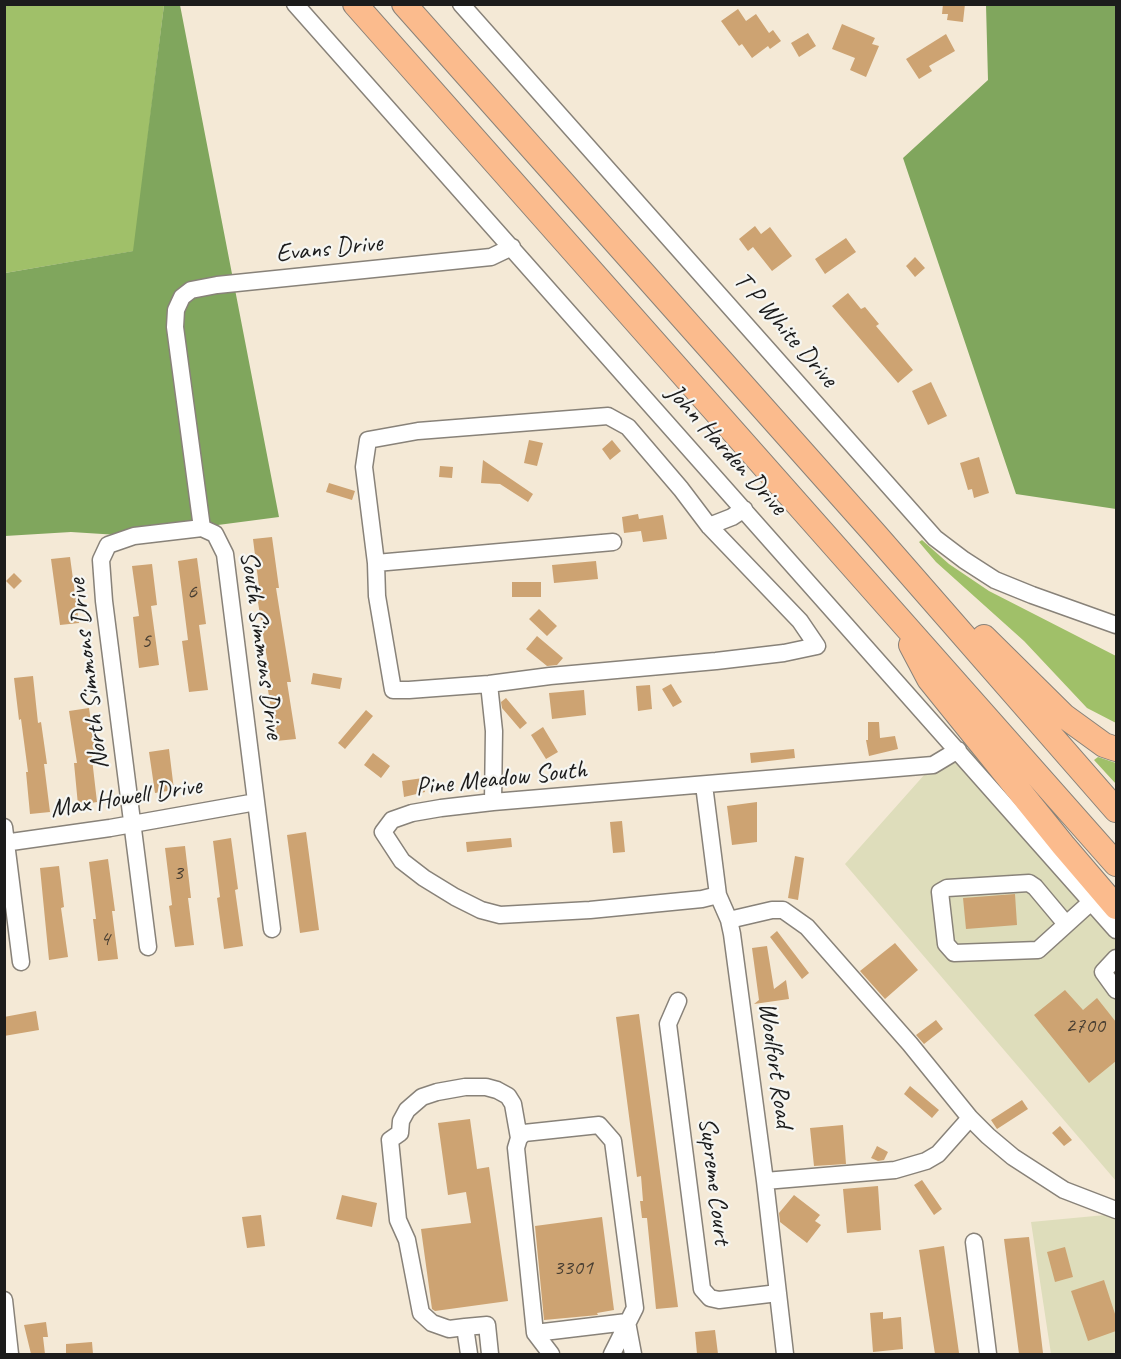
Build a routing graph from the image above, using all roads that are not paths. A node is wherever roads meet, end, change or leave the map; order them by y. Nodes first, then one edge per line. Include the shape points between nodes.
1 (295, 4) edge
2 (355, 4) edge
3 (404, 4) edge
4 (461, 4) edge
5 (512, 247) junction
6 (744, 509) junction
7 (710, 526) junction
8 (202, 528) junction
9 (875, 534) junction
10 (613, 542) dead end
11 (376, 563) junction
12 (891, 608) junction
13 (1116, 625) edge
14 (489, 684) junction
15 (1116, 749) edge
16 (958, 750) junction
17 (704, 785) junction
18 (256, 802) junction
19 (493, 802) junction
20 (1116, 810) edge
21 (132, 823) junction
22 (5, 838) edge
23 (1116, 864) edge
24 (718, 895) junction
25 (1091, 902) junction
26 (1116, 907) edge
27 (729, 920) junction
28 (1066, 924) junction
29 (272, 929) dead end
30 (1116, 930) edge
31 (148, 947) dead end
32 (1116, 958) edge
33 (21, 962) dead end
34 (1116, 990) edge
35 (678, 1001) dead end
36 (970, 1118) junction
37 (519, 1138) junction
38 (765, 1181) junction
39 (1116, 1210) edge
40 (974, 1242) dead end
41 (778, 1293) junction
42 (4, 1300) edge
43 (627, 1322) junction
44 (465, 1328) junction
45 (535, 1333) junction
46 (10, 1354) edge
47 (468, 1354) edge
48 (490, 1354) edge
49 (551, 1354) edge
50 (612, 1354) edge
51 (633, 1354) edge
52 (784, 1354) edge
53 (988, 1354) edge

1 - 5 street, John Harden Drive
2 - 12 highway
3 - 9 highway
4 - 13 street, T P White Drive via 935,538 994,580
5 - 6 street, John Harden Drive
5 - 8 street, Evans Drive via 491,257 191,290 182,297 175,327
6 - 7 street
6 - 16 street, John Harden Drive
7 - 11 street via 628,427 608,416 418,431 368,440 364,467
7 - 14 street via 792,613 817,646 716,661
8 - 18 street, South Simmons Drive via 215,534 225,554
8 - 21 street, North Simmons Drive via 134,536 108,545 101,560
9 - 15 highway via 1064,716 1104,745
9 - 20 highway
10 - 11 street
11 - 14 street via 377,596 393,690
12 - 23 highway
12 - 26 highway via 929,679
14 - 19 street via 494,731
16 - 17 street, Pine Meadow South via 933,765
16 - 25 street, John Harden Drive
17 - 19 street, Pine Meadow South
17 - 24 street, Woolfort Road
18 - 21 street, Max Howell Drive
18 - 29 street, South Simmons Drive
19 - 24 street, Pine Meadow South via 412,813 392,820 382,832 402,861 424,878 481,910 500,915 590,910
21 - 22 street, Max Howell Drive
21 - 31 street, North Simmons Drive
22 - 33 street
24 - 27 street, Woolfort Road
25 - 28 street
25 - 30 street, John Harden Drive
27 - 36 street via 783,910 807,927
27 - 38 street, Woolfort Road
28 - 28 street via 1038,950 954,953 946,944 940,892 947,888 1029,883
32 - 34 street via 1103,972
35 - 41 street, Supreme Court via 668,1024 702,1289 710,1298 719,1300
36 - 38 street via 938,1154 926,1161 895,1170
36 - 39 street via 1013,1156 1064,1190
37 - 43 street via 524,1133 599,1125 613,1141 635,1308
37 - 44 street via 508,1096 486,1087 465,1087 422,1097 407,1110 400,1133 390,1140 398,1220 407,1240 421,1313 432,1323 450,1329
37 - 45 street via 516,1148
38 - 41 street, Woolfort Road
40 - 53 street
41 - 52 street, Woolfort Road
42 - 46 street
43 - 45 street
43 - 50 street
43 - 51 street
44 - 47 street
44 - 48 street via 487,1325
45 - 49 street

